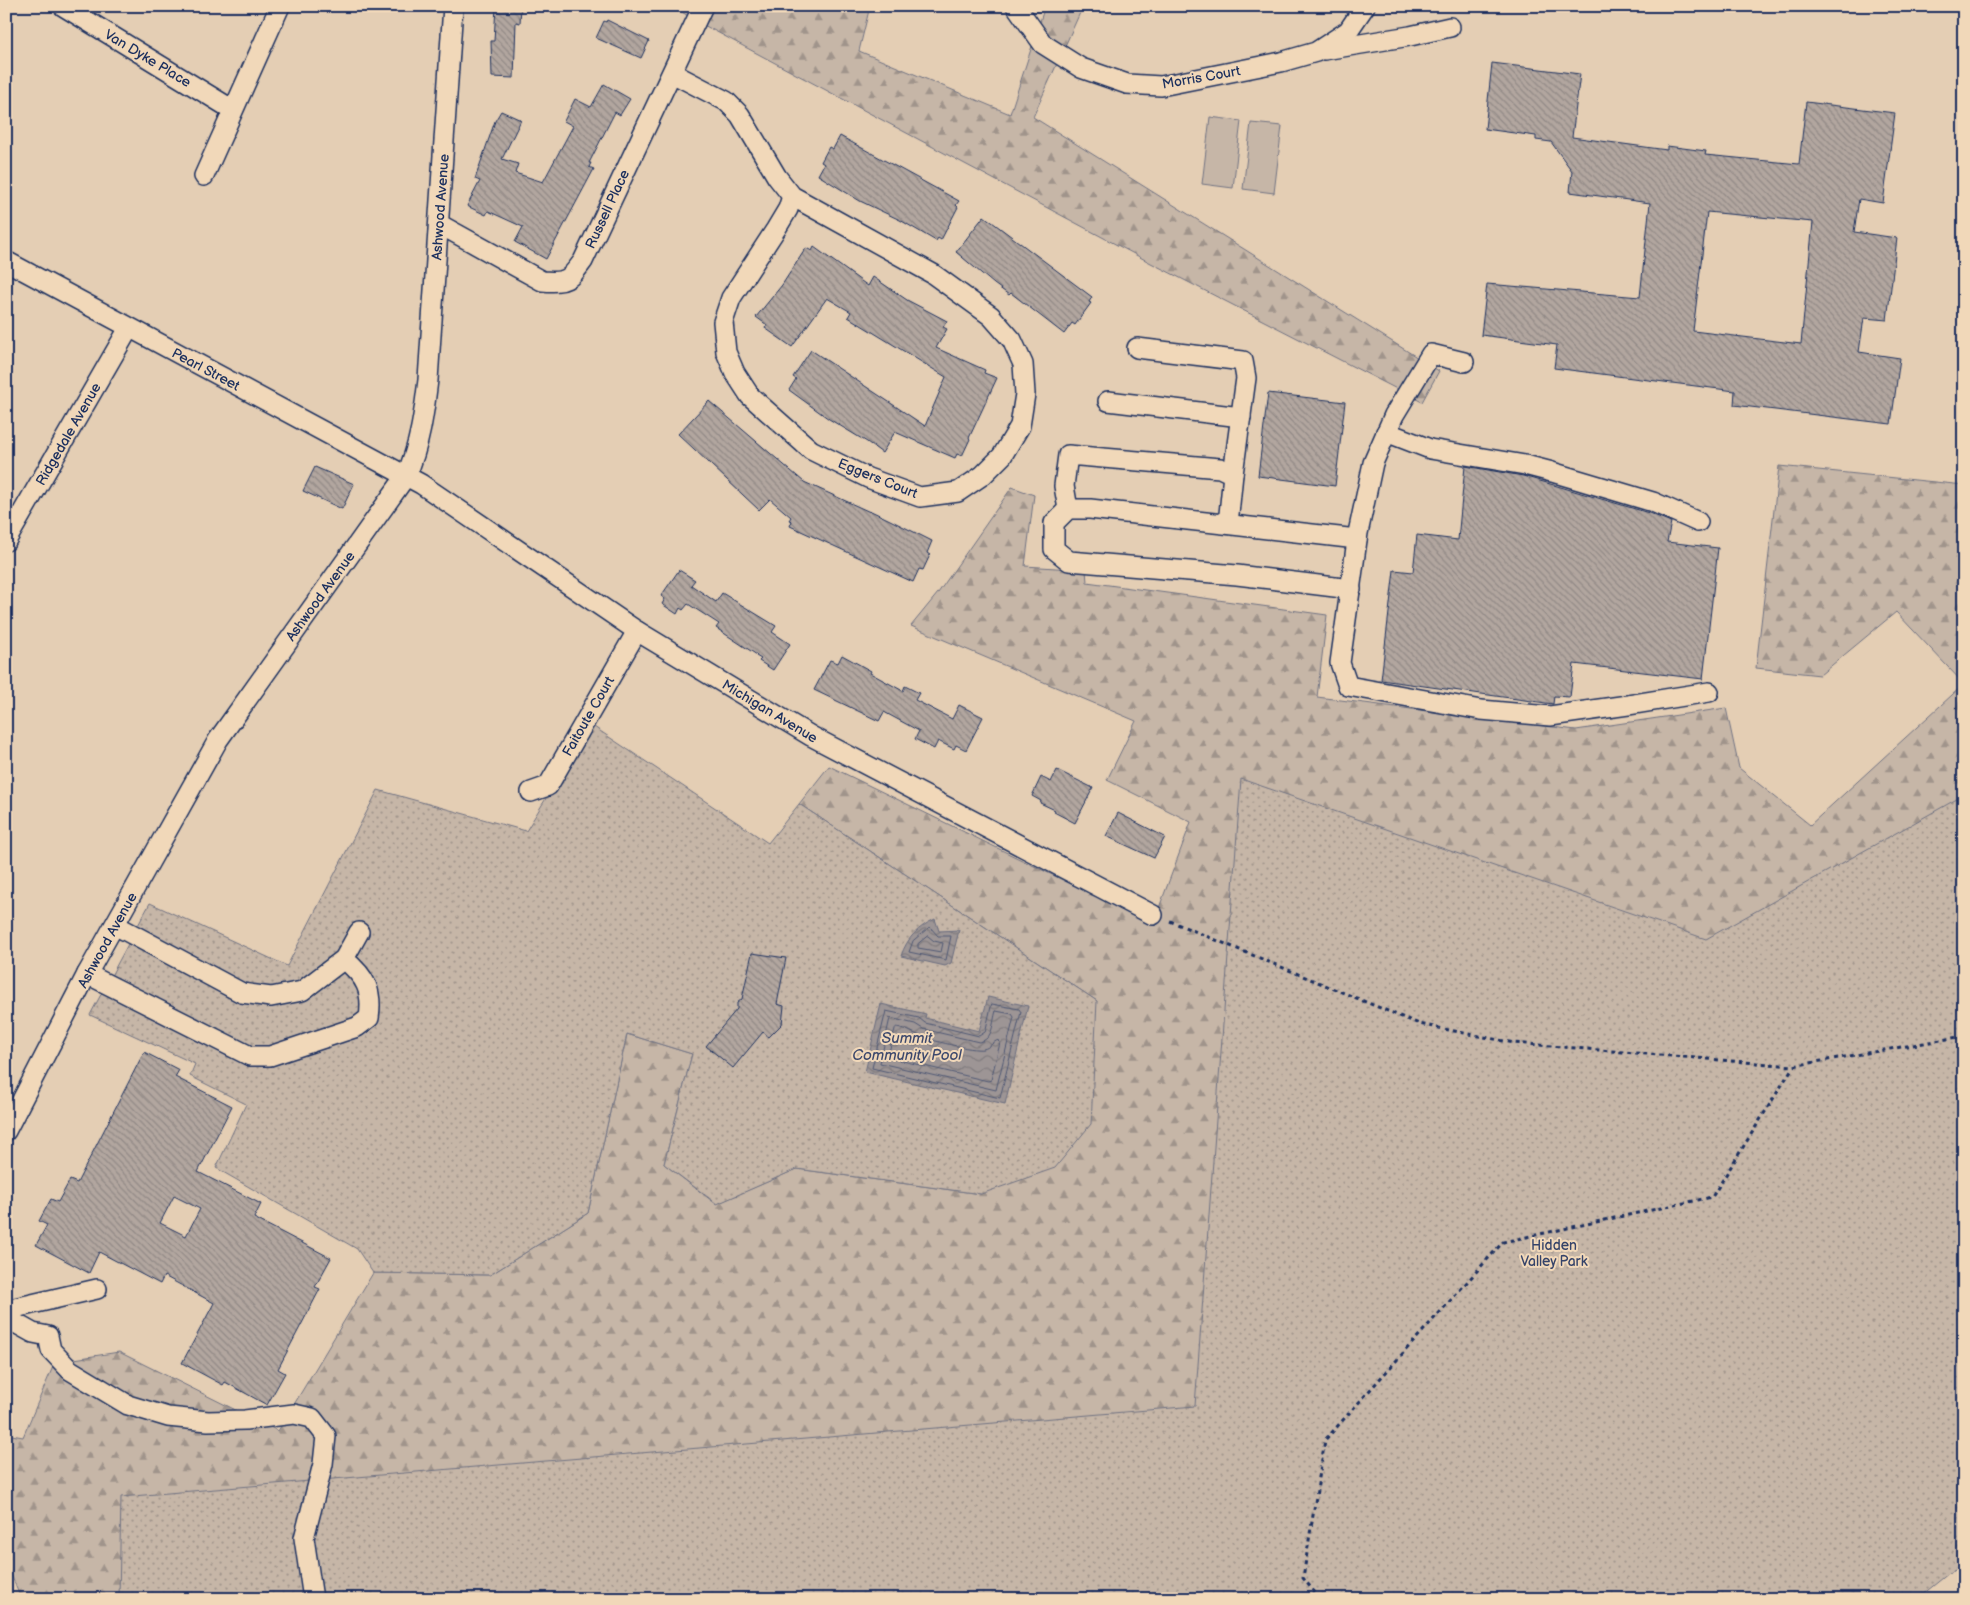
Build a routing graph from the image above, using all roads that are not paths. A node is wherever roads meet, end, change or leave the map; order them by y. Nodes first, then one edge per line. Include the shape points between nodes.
1 (63, 6) edge
2 (280, 6) edge
3 (703, 6) edge
4 (1016, 6) edge
5 (1365, 6) edge
6 (452, 7) edge
7 (1450, 27) dead end
8 (1316, 52) junction
9 (672, 72) junction
10 (233, 110) junction
11 (204, 176) dead end
12 (792, 196) junction
13 (439, 224) junction
14 (6, 261) edge
15 (129, 328) junction
16 (1136, 348) dead end
17 (1464, 362) dead end
18 (1108, 401) dead end
19 (1241, 417) junction
20 (1386, 432) junction
21 (1233, 474) junction
22 (406, 476) junction
23 (1068, 509) junction
24 (1698, 522) dead end
25 (1228, 524) junction
26 (1357, 539) junction
27 (6, 541) edge
28 (1351, 589) junction
29 (637, 631) junction
30 (1709, 692) dead end
31 (531, 792) dead end
32 (1153, 914) road end
33 (115, 925) junction
34 (359, 932) dead end
35 (344, 959) junction
36 (87, 974) junction
37 (6, 1131) edge
38 (96, 1289) dead end
39 (6, 1310) edge
40 (6, 1318) edge
41 (313, 1599) edge

1 - 10 street, Van Dyke Place
2 - 10 street
3 - 9 street, Russell Place
4 - 8 street, Morris Court via 1043,44 1081,68 1126,84 1161,86
5 - 8 street, Morris Court via 1348,31
6 - 13 street, Ashwood Avenue
7 - 8 street
9 - 12 street, Eggers Court via 726,101 740,115
9 - 13 street, Russell Place via 583,261 571,278 557,282 542,281
10 - 11 street
12 - 12 street, Eggers Court via 933,274 991,316 1012,340 1023,364 1025,394 1020,426 1002,456 983,475 958,492 920,497 868,478 811,450 750,396 735,373 726,352 723,322 731,298 776,230
13 - 22 street, Ashwood Avenue via 423,423
14 - 15 street, Pearl Street
15 - 22 street, Pearl Street
15 - 27 street, Ridgedale Avenue
16 - 19 street via 1243,361 1246,378
17 - 20 street via 1431,354
18 - 19 street
19 - 21 street
20 - 24 street via 1430,449 1552,472 1653,502
20 - 26 street via 1372,462
21 - 23 street via 1220,468 1068,455 1064,486
21 - 25 street
22 - 29 street, Michigan Avenue
22 - 33 street, Ashwood Avenue via 218,740
23 - 25 street
23 - 28 street via 1054,523 1054,549 1069,561 1237,575
25 - 26 street
26 - 28 street
28 - 30 street via 1340,663 1348,686 1481,710 1550,716
29 - 31 street, Faitoute Court via 548,786
29 - 32 street, Michigan Avenue via 811,736
33 - 35 street via 242,992 271,997 302,991
33 - 36 street, Ashwood Avenue
34 - 35 street
35 - 36 street via 367,984 370,1018 357,1027 270,1056 250,1056
36 - 37 street, Ashwood Avenue
38 - 39 street
40 - 41 street via 33,1333 48,1336 51,1350 70,1370 128,1405 168,1417 208,1421 294,1414 312,1418 326,1436 323,1464 304,1538

